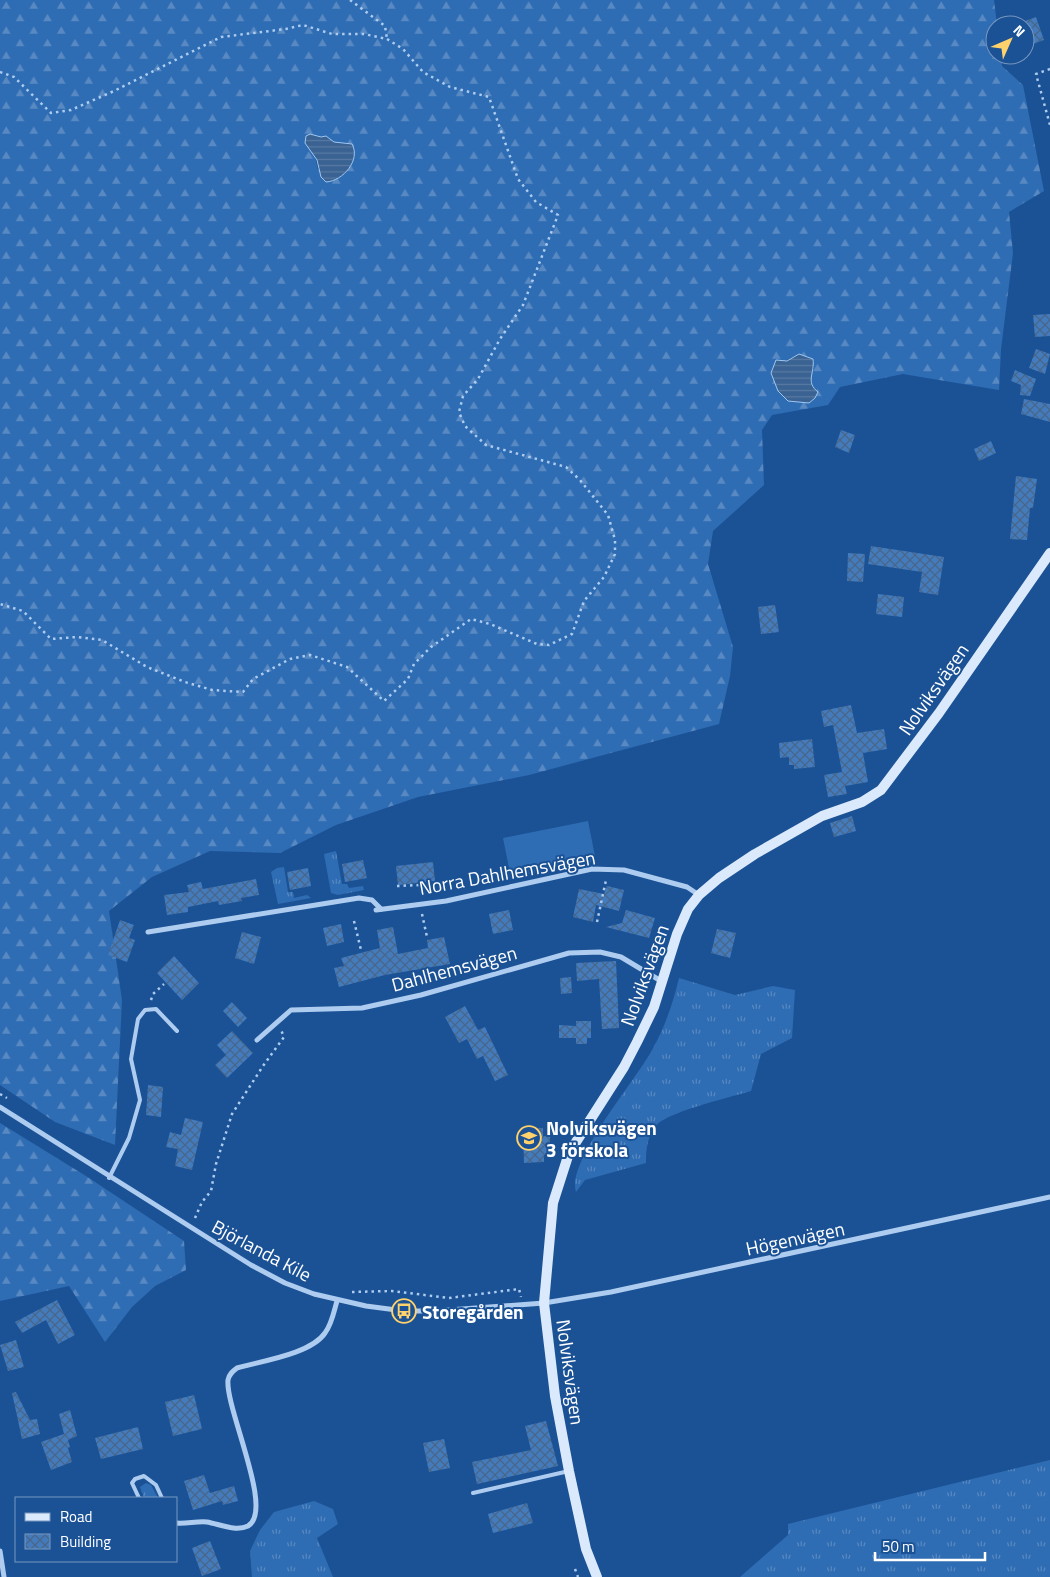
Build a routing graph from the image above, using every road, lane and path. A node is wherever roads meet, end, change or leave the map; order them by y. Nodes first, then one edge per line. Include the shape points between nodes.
1 (350, 0) edge
2 (388, 39) junction
3 (1050, 69) edge
4 (0, 72) edge
5 (1050, 125) edge
6 (1050, 553) edge
7 (0, 604) edge
8 (608, 869) junction
9 (397, 886) dead end
10 (699, 895) junction
11 (422, 904) junction
12 (354, 921) dead end
13 (597, 922) dead end
14 (148, 932) dead end
15 (427, 937) dead end
16 (361, 950) dead end
17 (661, 981) junction
18 (164, 984) dead end
19 (148, 1010) junction
20 (275, 1024) junction
21 (177, 1030) dead end
22 (258, 1040) dead end
23 (0, 1094) edge
24 (8, 1099) dead end
25 (0, 1107) edge
26 (109, 1178) junction
27 (1050, 1197) edge
28 (187, 1213) dead end
29 (194, 1218) junction
30 (202, 1223) dead end
31 (381, 1291) junction
32 (350, 1292) dead end
33 (419, 1294) junction
34 (380, 1300) dead end
35 (337, 1301) junction
36 (418, 1303) dead end
37 (521, 1303) junction
38 (544, 1303) junction
39 (569, 1471) junction
40 (473, 1493) dead end
41 (139, 1497) edge
42 (162, 1497) edge
43 (178, 1523) edge
44 (0, 1551) edge
45 (575, 1569) dead end
46 (4, 1577) edge
47 (578, 1577) edge
48 (598, 1577) edge

1 - 2 path via 385,26
2 - 4 path via 364,34 332,34 303,25 221,37 114,91 70,110 51,114 14,77
2 - 7 path via 403,49 423,72 450,87 489,97 518,178 536,202 558,215 523,305 478,379 463,396 458,412 465,426 486,445 566,467 608,515 615,554 604,577 584,601 572,634 549,645 537,644 470,619 431,647 414,664 408,679 384,701 347,667 310,655 290,659 268,670 253,679 243,692 212,690 147,667 102,640 77,637 51,640 23,611
3 - 5 path via 1036,74
6 - 10 street, Nolviksvägen via 881,790 862,802 822,816 755,854
8 - 10 street, Norra Dahlhemsvägen via 673,882
8 - 11 street, Norra Dahlhemsvägen via 592,868
8 - 13 path
9 - 11 path via 420,885
10 - 17 street, Nolviksvägen via 676,934
11 - 14 street, Norra Dahlhemsvägen via 379,909 372,900 359,898
11 - 15 path
12 - 16 path
17 - 20 street, Dahlhemsvägen via 621,957 600,952 569,953 421,995 362,1008 290,1010
17 - 38 street, Nolviksvägen via 654,1007 624,1067 569,1153 560,1176 553,1204
18 - 19 path via 153,994
19 - 21 lane via 156,1010
19 - 26 lane via 144,1010 138,1019 131,1059 140,1100 129,1138
20 - 22 street, Dahlhemsvägen
20 - 29 path via 284,1037 232,1114 211,1191
23 - 24 path
25 - 26 street, Björlanda Kile
26 - 35 street, Björlanda Kile via 251,1265 285,1283
27 - 38 street, Högenvägen via 748,1264
28 - 29 path
29 - 30 path
31 - 32 path
31 - 33 path
31 - 34 path
33 - 36 path
33 - 37 path via 449,1298 519,1288
35 - 37 street, Björlanda Kile via 404,1311
35 - 43 street via 326,1333 319,1340 306,1348 237,1368 228,1379 257,1502 255,1516 248,1526
37 - 38 street, Björlanda Kile
38 - 39 street, Nolviksvägen via 555,1396
39 - 40 lane
39 - 48 street, Nolviksvägen via 586,1548
41 - 42 lane via 132,1483 144,1476 156,1485
44 - 46 street
45 - 47 path

